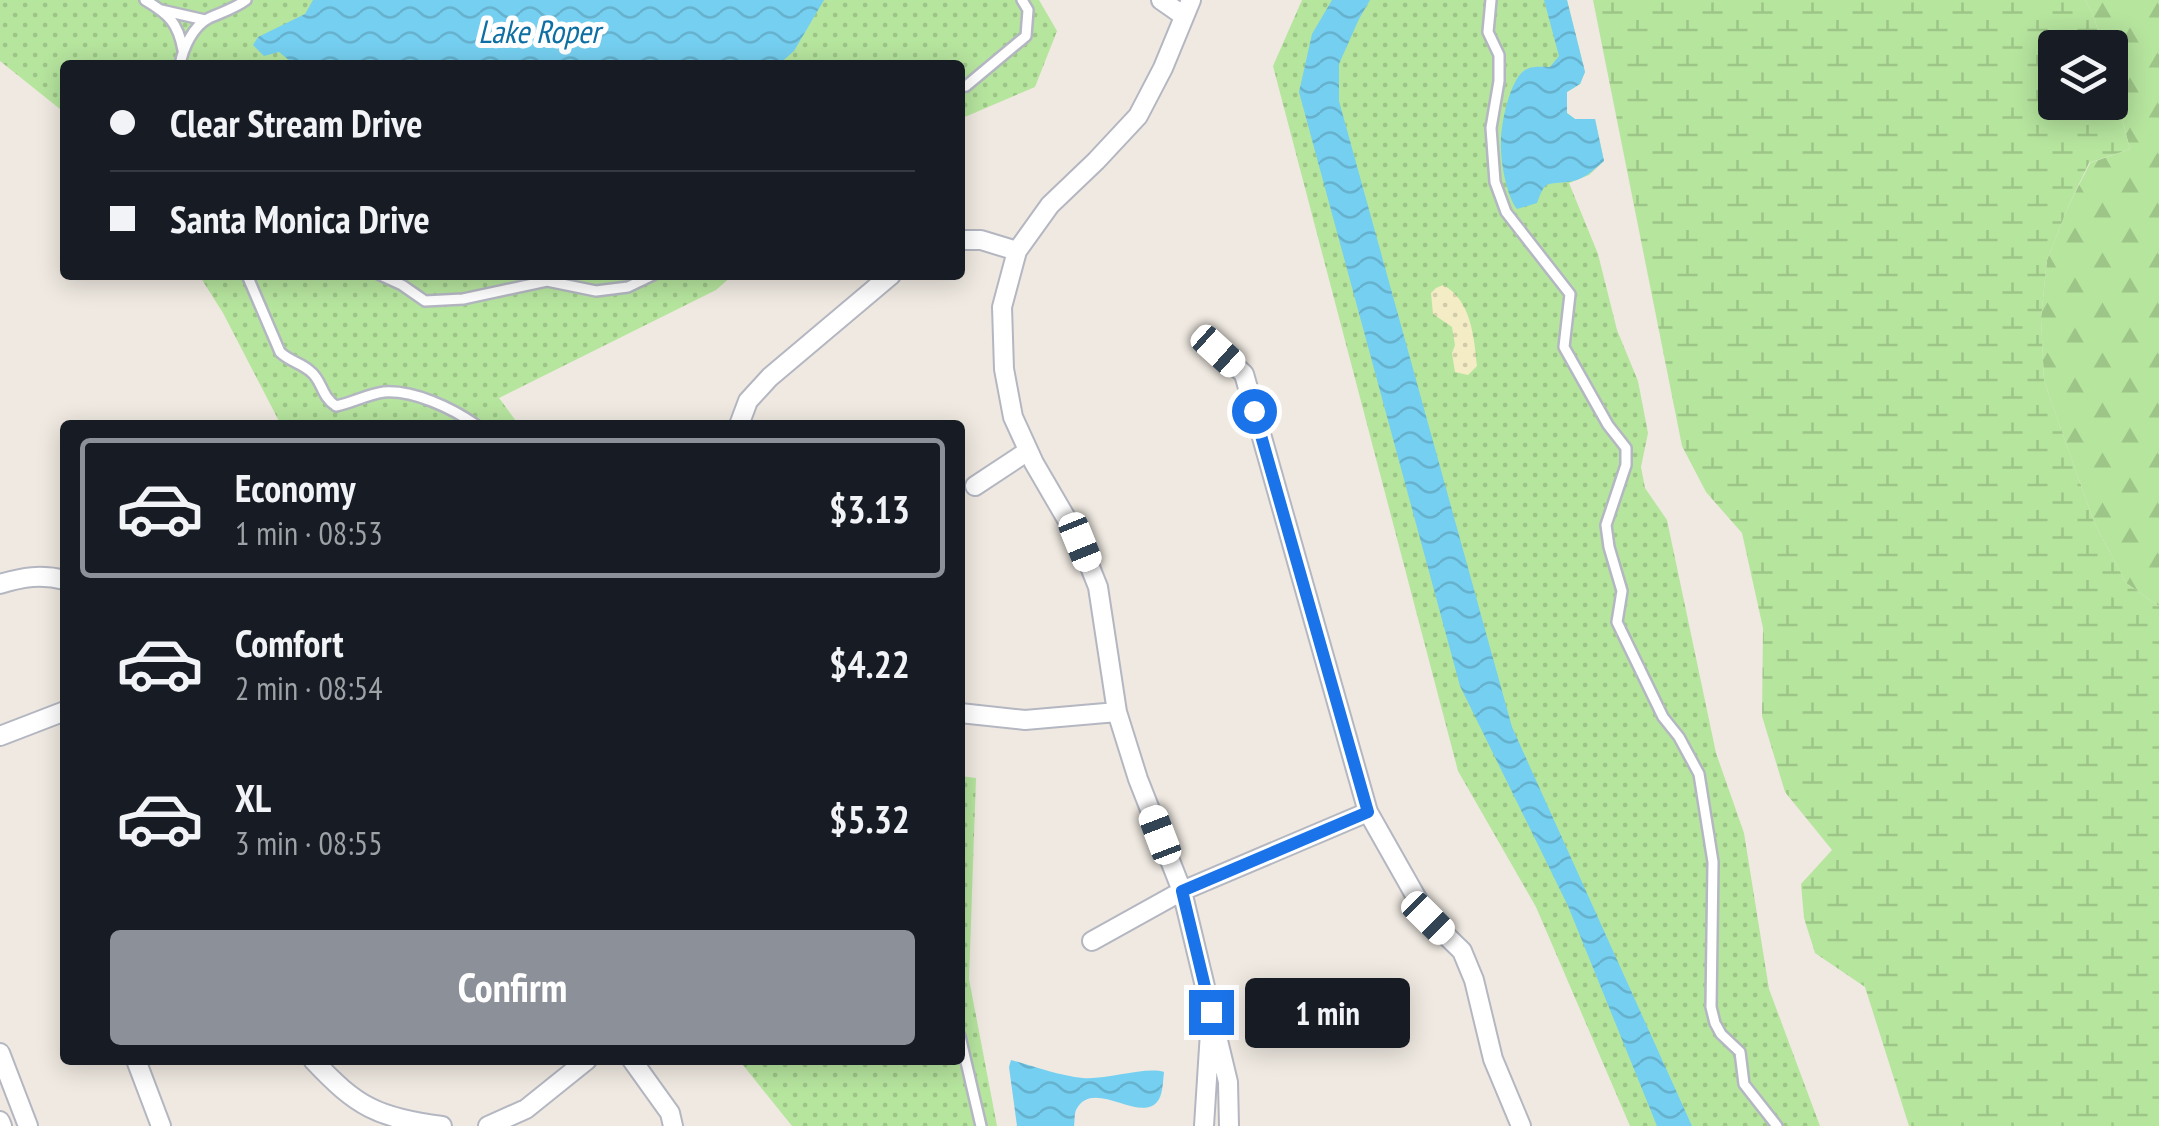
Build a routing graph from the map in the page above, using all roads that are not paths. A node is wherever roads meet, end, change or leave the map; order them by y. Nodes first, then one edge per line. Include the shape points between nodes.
1 (145, 0) edge
2 (246, 0) edge
3 (1022, 0) edge
4 (1161, 0) edge
5 (1491, 0) edge
6 (1188, 8) edge
7 (162, 10) junction
8 (205, 20) junction
9 (183, 50) junction
10 (181, 60) edge
11 (965, 86) edge
12 (965, 240) edge
13 (1017, 250) junction
14 (249, 280) edge
15 (391, 280) edge
16 (643, 280) edge
17 (885, 280) edge
18 (1218, 351) dead end
19 (469, 420) edge
20 (741, 420) edge
21 (1028, 451) junction
22 (975, 486) dead end
23 (60, 579) edge
24 (0, 584) edge
25 (1117, 712) junction
26 (60, 713) edge
27 (965, 714) edge
28 (0, 736) edge
29 (1368, 812) junction
30 (1182, 891) junction
31 (1092, 940) dead end
32 (1211, 1012) junction
33 (0, 1052) edge
34 (965, 1057) edge
35 (138, 1065) edge
36 (318, 1065) edge
37 (581, 1065) edge
38 (636, 1065) edge
39 (28, 1126) edge
40 (161, 1126) edge
41 (442, 1126) edge
42 (488, 1126) edge
43 (673, 1126) edge
44 (981, 1126) edge
45 (1204, 1126) edge
46 (1229, 1126) edge
47 (1520, 1126) edge
48 (1776, 1126) edge

1 - 7 lane
2 - 8 lane
3 - 11 lane via 1026,36
4 - 6 street
5 - 48 lane via 1488,32 1499,55 1491,128 1495,182 1506,212 1570,294 1564,347 1626,448 1606,525 1622,591 1616,622 1662,718 1699,774 1713,862 1711,1007 1721,1034 1740,1052 1744,1084
6 - 13 street via 1138,116 1050,205
7 - 8 lane
7 - 9 lane via 179,31
8 - 9 lane
9 - 10 lane
12 - 13 street
13 - 21 street via 1002,307 1004,369
14 - 19 lane via 280,352 313,372 324,398 336,406 388,392 429,400
15 - 16 lane via 425,301 546,281 596,291
17 - 20 street via 770,377
18 - 29 street via 1244,374
21 - 22 street
21 - 25 street via 1098,587
23 - 24 street via 22,577
25 - 27 street via 1025,720
25 - 30 street
26 - 28 street
29 - 30 street
29 - 47 street via 1428,918 1462,951
30 - 31 street
30 - 32 street
32 - 45 street
32 - 46 street via 1228,1082
33 - 39 street
34 - 44 lane
35 - 40 street
36 - 41 street via 365,1107
37 - 42 street via 526,1109
38 - 43 street

